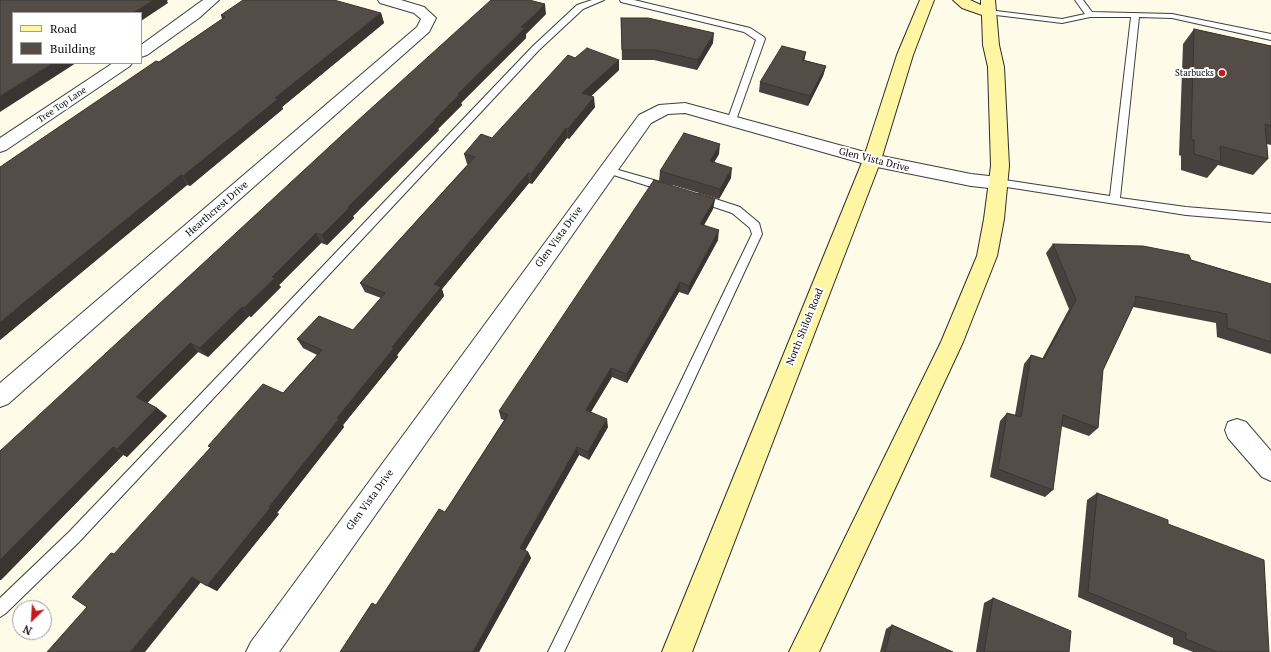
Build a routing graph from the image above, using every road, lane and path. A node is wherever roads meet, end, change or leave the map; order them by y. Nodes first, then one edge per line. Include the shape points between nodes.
1 (212, 0) edge
2 (385, 0) edge
3 (600, 0) edge
4 (624, 0) edge
5 (927, 0) edge
6 (960, 0) edge
7 (1079, 0) edge
8 (988, 6) edge
9 (1090, 15) junction
10 (1135, 15) junction
11 (1271, 37) edge
12 (142, 51) edge
13 (123, 64) edge
14 (732, 121) junction
15 (0, 146) edge
16 (872, 160) junction
17 (608, 170) junction
18 (998, 183) junction
19 (675, 191) edge
20 (690, 195) edge
21 (1115, 200) junction
22 (1271, 218) edge
23 (0, 397) edge
24 (1237, 430) dead end
25 (1271, 469) edge
26 (0, 609) edge
27 (261, 652) edge
28 (556, 652) edge
29 (677, 652) edge
30 (804, 652) edge

1 - 12 street
2 - 23 street, Hearthcrest Drive via 419,10 429,18 424,29
3 - 26 lane via 580,8 536,48 74,537
4 - 14 lane via 747,30 761,39
5 - 16 main road, North Shiloh Road
6 - 8 main road via 967,5
7 - 9 lane
8 - 9 lane via 1036,19 1062,21
8 - 18 main road via 991,45 996,67 1000,166
9 - 10 lane
10 - 11 lane via 1172,16
10 - 21 lane
13 - 15 street, Tree Top Lane
14 - 16 street, Glen Vista Drive
14 - 17 street, Glen Vista Drive via 685,108 664,109 645,119
16 - 18 street, Glen Vista Drive via 957,178
16 - 29 main road, North Shiloh Road
17 - 19 lane
17 - 27 street, Glen Vista Drive
18 - 21 lane
18 - 30 main road via 987,256 972,296 936,377
20 - 28 lane via 736,210 755,226 757,234
21 - 22 lane via 1186,211
24 - 25 street

